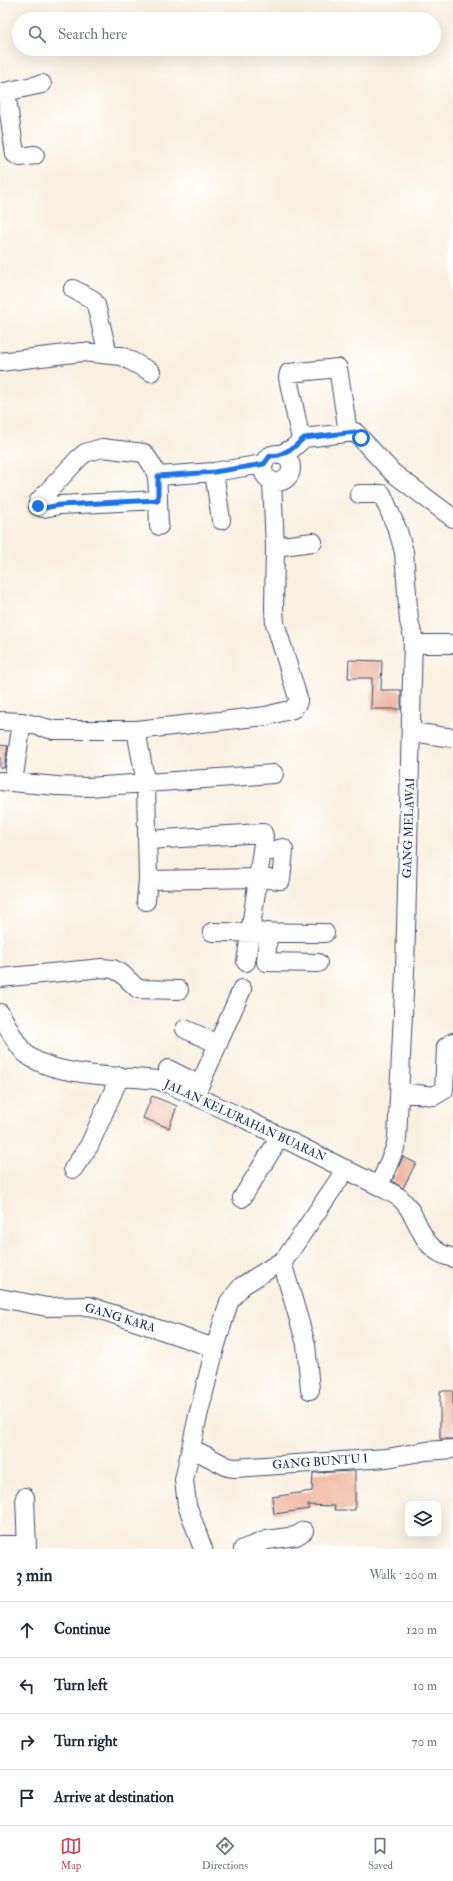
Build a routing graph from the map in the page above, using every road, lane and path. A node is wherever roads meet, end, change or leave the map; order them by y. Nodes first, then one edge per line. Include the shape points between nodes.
1 (42, 84) dead end
2 (3, 93) edge
3 (35, 155) dead end
4 (73, 289) dead end
5 (108, 354) junction
6 (0, 362) edge
7 (151, 372) dead end
8 (348, 432) junction
9 (301, 440) junction
10 (279, 455) junction
11 (264, 464) junction
12 (214, 472) junction
13 (158, 476) junction
14 (272, 481) junction
15 (359, 494) dead end
16 (158, 500) junction
17 (453, 518) edge
18 (221, 520) dead end
19 (159, 526) dead end
20 (313, 542) dead end
21 (275, 547) junction
22 (414, 644) junction
23 (453, 644) edge
24 (0, 720) edge
25 (22, 722) junction
26 (136, 730) junction
27 (412, 732) junction
28 (453, 738) edge
29 (274, 774) dead end
30 (7, 781) edge
31 (146, 784) junction
32 (147, 840) junction
33 (258, 878) junction
34 (148, 880) junction
35 (146, 901) dead end
36 (212, 932) dead end
37 (259, 932) junction
38 (325, 933) dead end
39 (246, 962) dead end
40 (318, 963) dead end
41 (0, 978) edge
42 (242, 989) dead end
43 (179, 990) dead end
44 (0, 1013) edge
45 (185, 1029) dead end
46 (453, 1042) edge
47 (218, 1044) junction
48 (168, 1069) dead end
49 (120, 1076) junction
50 (198, 1090) junction
51 (448, 1091) edge
52 (400, 1092) junction
53 (280, 1136) junction
54 (73, 1168) dead end
55 (346, 1169) junction
56 (379, 1186) junction
57 (242, 1198) dead end
58 (453, 1258) edge
59 (282, 1262) junction
60 (0, 1298) edge
61 (215, 1348) junction
62 (310, 1390) dead end
63 (191, 1448) junction
64 (453, 1449) edge
65 (25, 1497) dead end
66 (304, 1530) dead end
67 (0, 1545) edge
68 (27, 1547) edge
69 (204, 1549) edge
70 (243, 1549) edge

1 - 2 street
2 - 3 street via 15,154 20,157
4 - 5 street via 92,299 96,305
5 - 6 street via 76,352
5 - 7 street via 122,356
8 - 9 street
8 - 9 street via 338,368 290,373 288,378
8 - 17 street via 355,432 394,473
9 - 10 street via 293,448
10 - 11 street via 270,456
10 - 14 street via 284,456 290,463 290,473 280,482
11 - 12 street
11 - 14 street via 264,473
12 - 13 street
12 - 18 street
13 - 16 street
13 - 16 street via 144,453 102,448 85,453 58,479 60,505
14 - 21 street
15 - 22 street, GANG MELAWAI via 382,494 398,531 404,552 407,601
16 - 19 street
20 - 21 street
21 - 26 street via 275,623 298,698 293,710 266,716
22 - 23 street
22 - 27 street, GANG MELAWAI
24 - 25 street
25 - 26 street via 54,730
25 - 30 street
26 - 31 street
27 - 28 street
27 - 52 street, GANG MELAWAI
29 - 31 street
30 - 31 street via 89,787
31 - 32 street
32 - 33 street via 261,832 264,836 262,853 283,848 284,850 281,879
32 - 34 street
33 - 34 street
33 - 37 street
34 - 35 street
36 - 37 street
37 - 38 street
37 - 39 street
37 - 40 street via 266,962
41 - 43 street via 102,968 121,973 138,988
42 - 47 street
44 - 49 street, JALAN KELURAHAN BUARAN via 26,1054 37,1061 76,1073
45 - 47 street
46 - 51 street via 446,1047
47 - 50 street
48 - 50 street
49 - 50 street, JALAN KELURAHAN BUARAN via 156,1080
49 - 54 street via 90,1146
50 - 53 street, JALAN KELURAHAN BUARAN
51 - 52 street via 434,1096
52 - 56 street, GANG MELAWAI via 395,1148
53 - 55 street, JALAN KELURAHAN BUARAN
53 - 57 street
55 - 56 street, JALAN KELURAHAN BUARAN
55 - 59 street
56 - 58 street, JALAN KELURAHAN BUARAN via 400,1199 431,1248
59 - 61 street via 236,1292 229,1302
59 - 62 street via 306,1344
60 - 61 street, GANG KARA via 47,1307 88,1306
61 - 63 street
63 - 64 street, GANG BUNTU I via 235,1468 387,1458
63 - 69 street via 185,1494
65 - 68 street
66 - 70 street via 296,1536 267,1540
67 - 68 street

